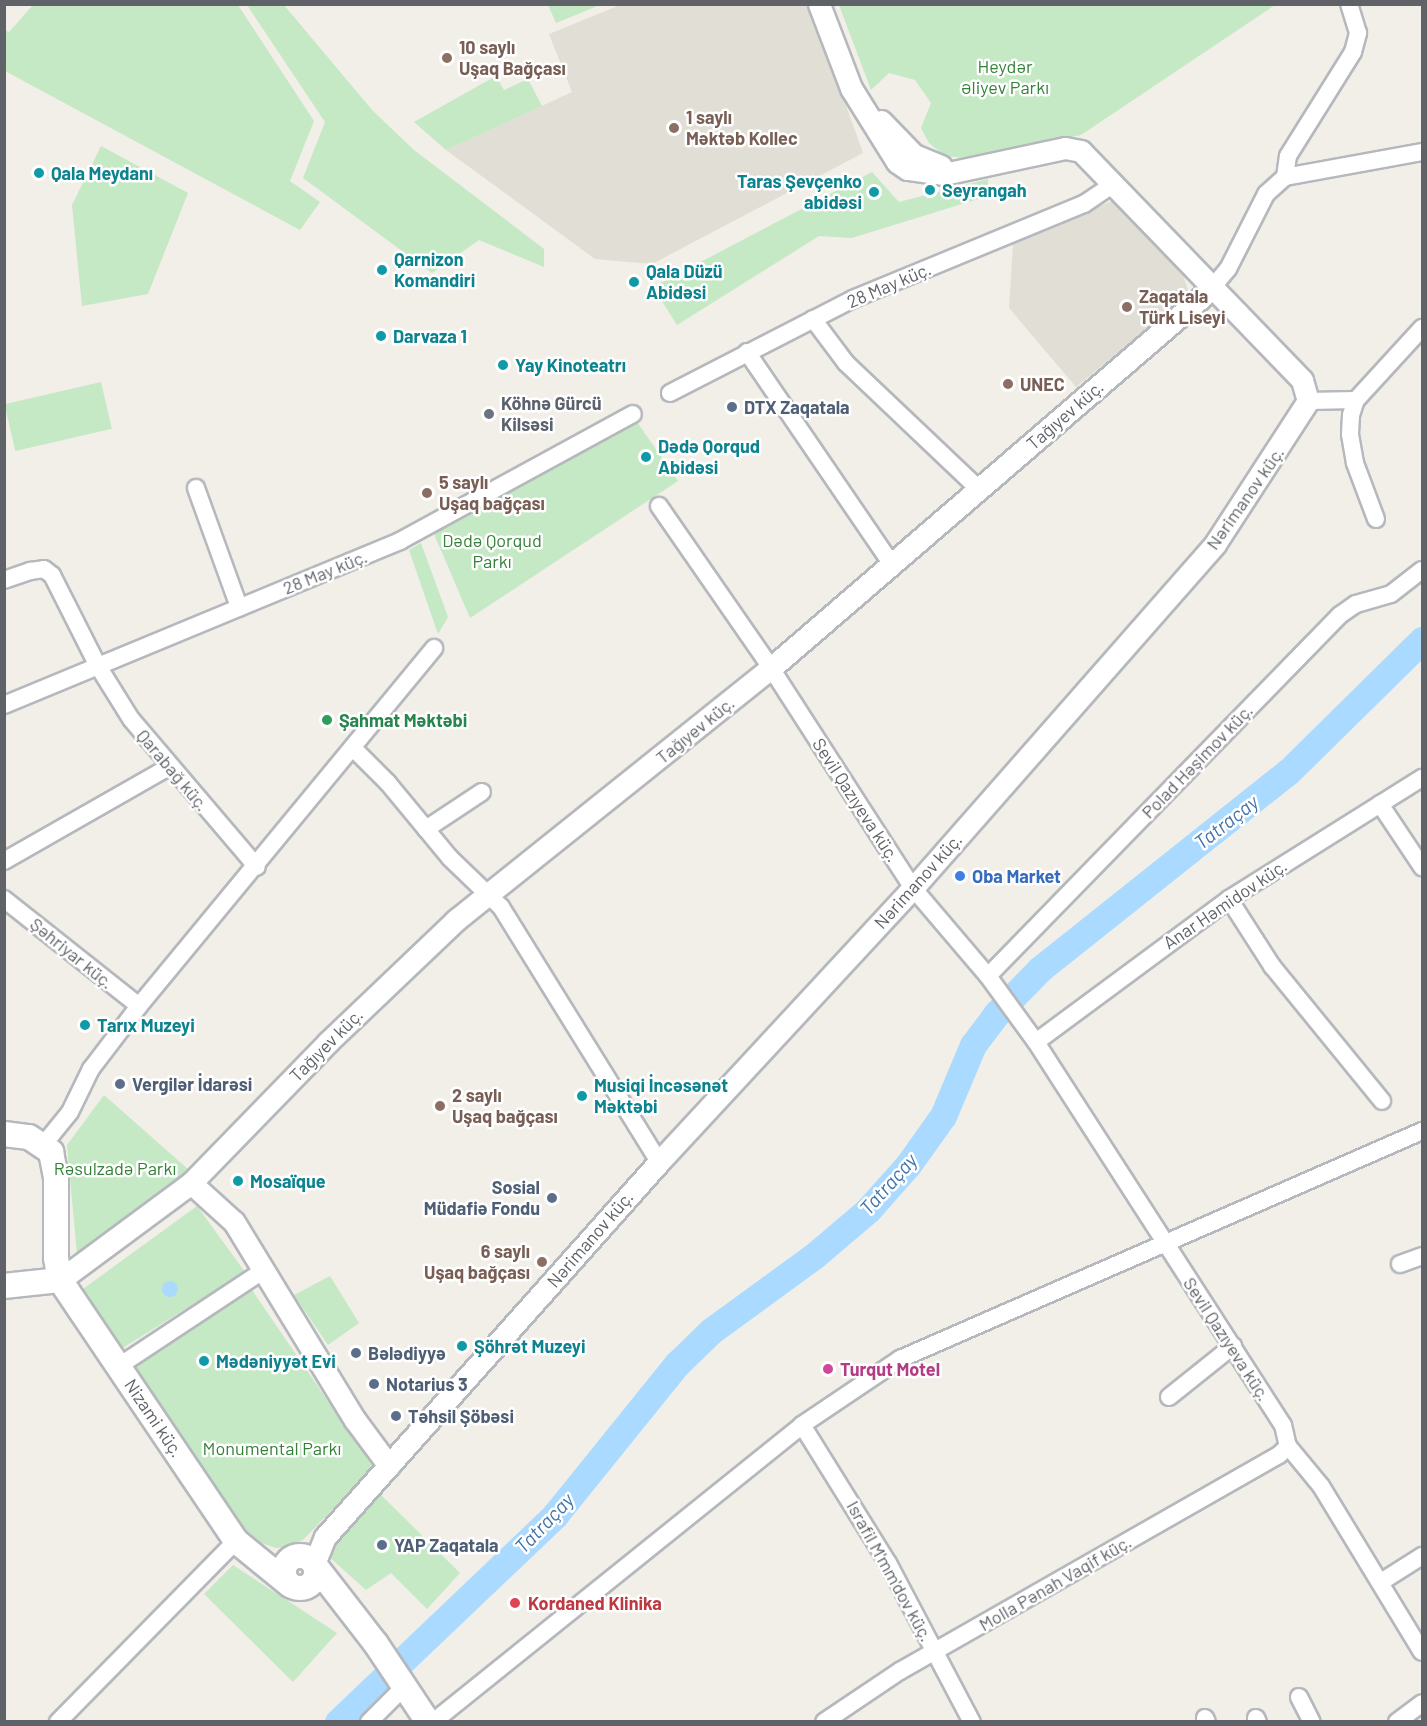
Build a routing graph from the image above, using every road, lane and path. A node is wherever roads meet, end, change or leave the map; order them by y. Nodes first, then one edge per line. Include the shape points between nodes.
1 (819, 4) edge
2 (1349, 4) edge
3 (1422, 152) edge
4 (1285, 177) junction
5 (1112, 185) junction
6 (1211, 289) junction
7 (813, 319) junction
8 (1422, 327) edge
9 (747, 352) junction
10 (670, 393) dead end
11 (1356, 400) junction
12 (1308, 401) junction
13 (633, 414) dead end
14 (196, 488) dead end
15 (980, 490) junction
16 (659, 506) dead end
17 (1376, 519) dead end
18 (893, 566) junction
19 (1422, 570) edge
20 (4, 580) edge
21 (239, 607) junction
22 (434, 648) dead end
23 (98, 666) junction
24 (771, 668) junction
25 (4, 705) edge
26 (354, 749) junction
27 (169, 767) junction
28 (1422, 778) edge
29 (482, 792) dead end
30 (1380, 804) junction
31 (426, 829) junction
32 (4, 861) edge
33 (257, 867) junction
34 (1422, 867) edge
35 (913, 888) junction
36 (487, 893) junction
37 (4, 899) edge
38 (1229, 899) junction
39 (991, 979) junction
40 (139, 1006) junction
41 (1036, 1042) junction
42 (1382, 1101) dead end
43 (1422, 1131) edge
44 (4, 1134) edge
45 (44, 1144) junction
46 (659, 1162) junction
47 (191, 1183) junction
48 (1165, 1245) junction
49 (1422, 1256) edge
50 (1400, 1264) dead end
51 (264, 1270) junction
52 (60, 1280) junction
53 (4, 1286) edge
54 (1233, 1346) junction
55 (119, 1366) junction
56 (1168, 1397) dead end
57 (802, 1425) junction
58 (1288, 1446) junction
59 (389, 1466) junction
60 (242, 1548) junction
61 (1422, 1556) edge
62 (304, 1561) junction
63 (1382, 1582) junction
64 (292, 1587) junction
65 (366, 1630) junction
66 (935, 1651) junction
67 (1422, 1652) edge
68 (405, 1686) junction
69 (1299, 1697) dead end
70 (1422, 1703) edge
71 (58, 1722) edge
72 (369, 1722) edge
73 (431, 1722) edge
74 (824, 1722) edge
75 (972, 1722) edge
76 (1312, 1722) edge
77 (1397, 1722) edge

1 - 5 street via 851,88 890,154 907,169 933,174 959,171 1074,149 1089,158
2 - 4 street via 1359,33 1353,52 1288,156
3 - 4 street
4 - 6 street via 1266,194 1228,269
5 - 6 street
5 - 7 street, 28 May küç. via 1084,204
6 - 12 street via 1302,380
6 - 15 street, Tağıyev küç.
7 - 9 street, 28 May küç.
7 - 15 street via 846,363
8 - 11 street
9 - 10 street, 28 May küç.
9 - 18 street
11 - 12 street
11 - 17 street via 1350,434 1355,463
12 - 35 street, Nərimanov küç. via 1227,530
13 - 21 street, 28 May küç. via 414,534
14 - 21 street
15 - 18 street, Tağıyev küç.
16 - 24 street, Sevil Qazıyeva küç.
18 - 24 street, Tağıyev küç.
19 - 39 street, Polad Həşimov küç. via 1391,594 1356,604 1340,615
20 - 23 street, Qarabağ küç. via 30,570 44,569 52,575
21 - 23 street, 28 May küç.
22 - 26 street
23 - 25 street, 28 May küç.
23 - 27 street, Qarabağ küç. via 131,719
24 - 35 street, Sevil Qazıyeva küç.
24 - 36 street, Tağıyev küç.
26 - 31 street
26 - 33 street
27 - 32 street
27 - 33 street, Qarabağ küç.
28 - 30 street, Anar Həmidov küç.
29 - 31 street
30 - 34 street
30 - 38 street, Anar Həmidov küç.
31 - 36 street
33 - 40 street
35 - 39 street, Sevil Qazıyeva küç.
35 - 46 street, Nərimanov küç.
36 - 46 street via 513,924
36 - 47 street, Tağıyev küç. via 328,1042
37 - 40 street, Şəhriyar küç.
38 - 41 street, Anar Həmidov küç.
38 - 42 street via 1272,966
39 - 41 street, Sevil Qazıyeva küç.
40 - 45 street via 91,1069 70,1112
41 - 48 street, Sevil Qazıyeva küç.
43 - 48 street
44 - 45 main road via 30,1137
45 - 52 main road via 55,1163
46 - 59 street, Nərimanov küç.
47 - 51 street via 234,1222
47 - 52 street, Tağıyev küç.
48 - 54 street, Sevil Qazıyeva küç.
48 - 57 street via 928,1344 847,1392
49 - 50 street
51 - 55 street
51 - 59 street via 355,1420
52 - 53 main road
52 - 55 main road, Nizami küç.
54 - 56 street
54 - 58 street, Sevil Qazıyeva küç. via 1283,1425
55 - 60 main road, Nizami küç.
57 - 66 street, Israfil M'mm'dov küç. via 859,1513
57 - 73 street
58 - 63 street, Sevil Qazıyeva küç. via 1314,1477
58 - 66 street, Molla Pənah Vaqif küç.
59 - 62 street, Nərimanov küç.
60 - 62 main road
60 - 64 main road, Nizami küç.
60 - 71 street
61 - 63 street
62 - 64 main road via 283,1573
62 - 65 main road
63 - 67 street, Sevil Qazıyeva küç.
64 - 65 main road, Nizami küç. via 333,1607
65 - 68 main road
66 - 74 street, Molla Pənah Vaqif küç.
66 - 75 street, Israfil M'mm'dov küç.
68 - 72 street
68 - 73 main road
69 - 76 street
70 - 77 street

